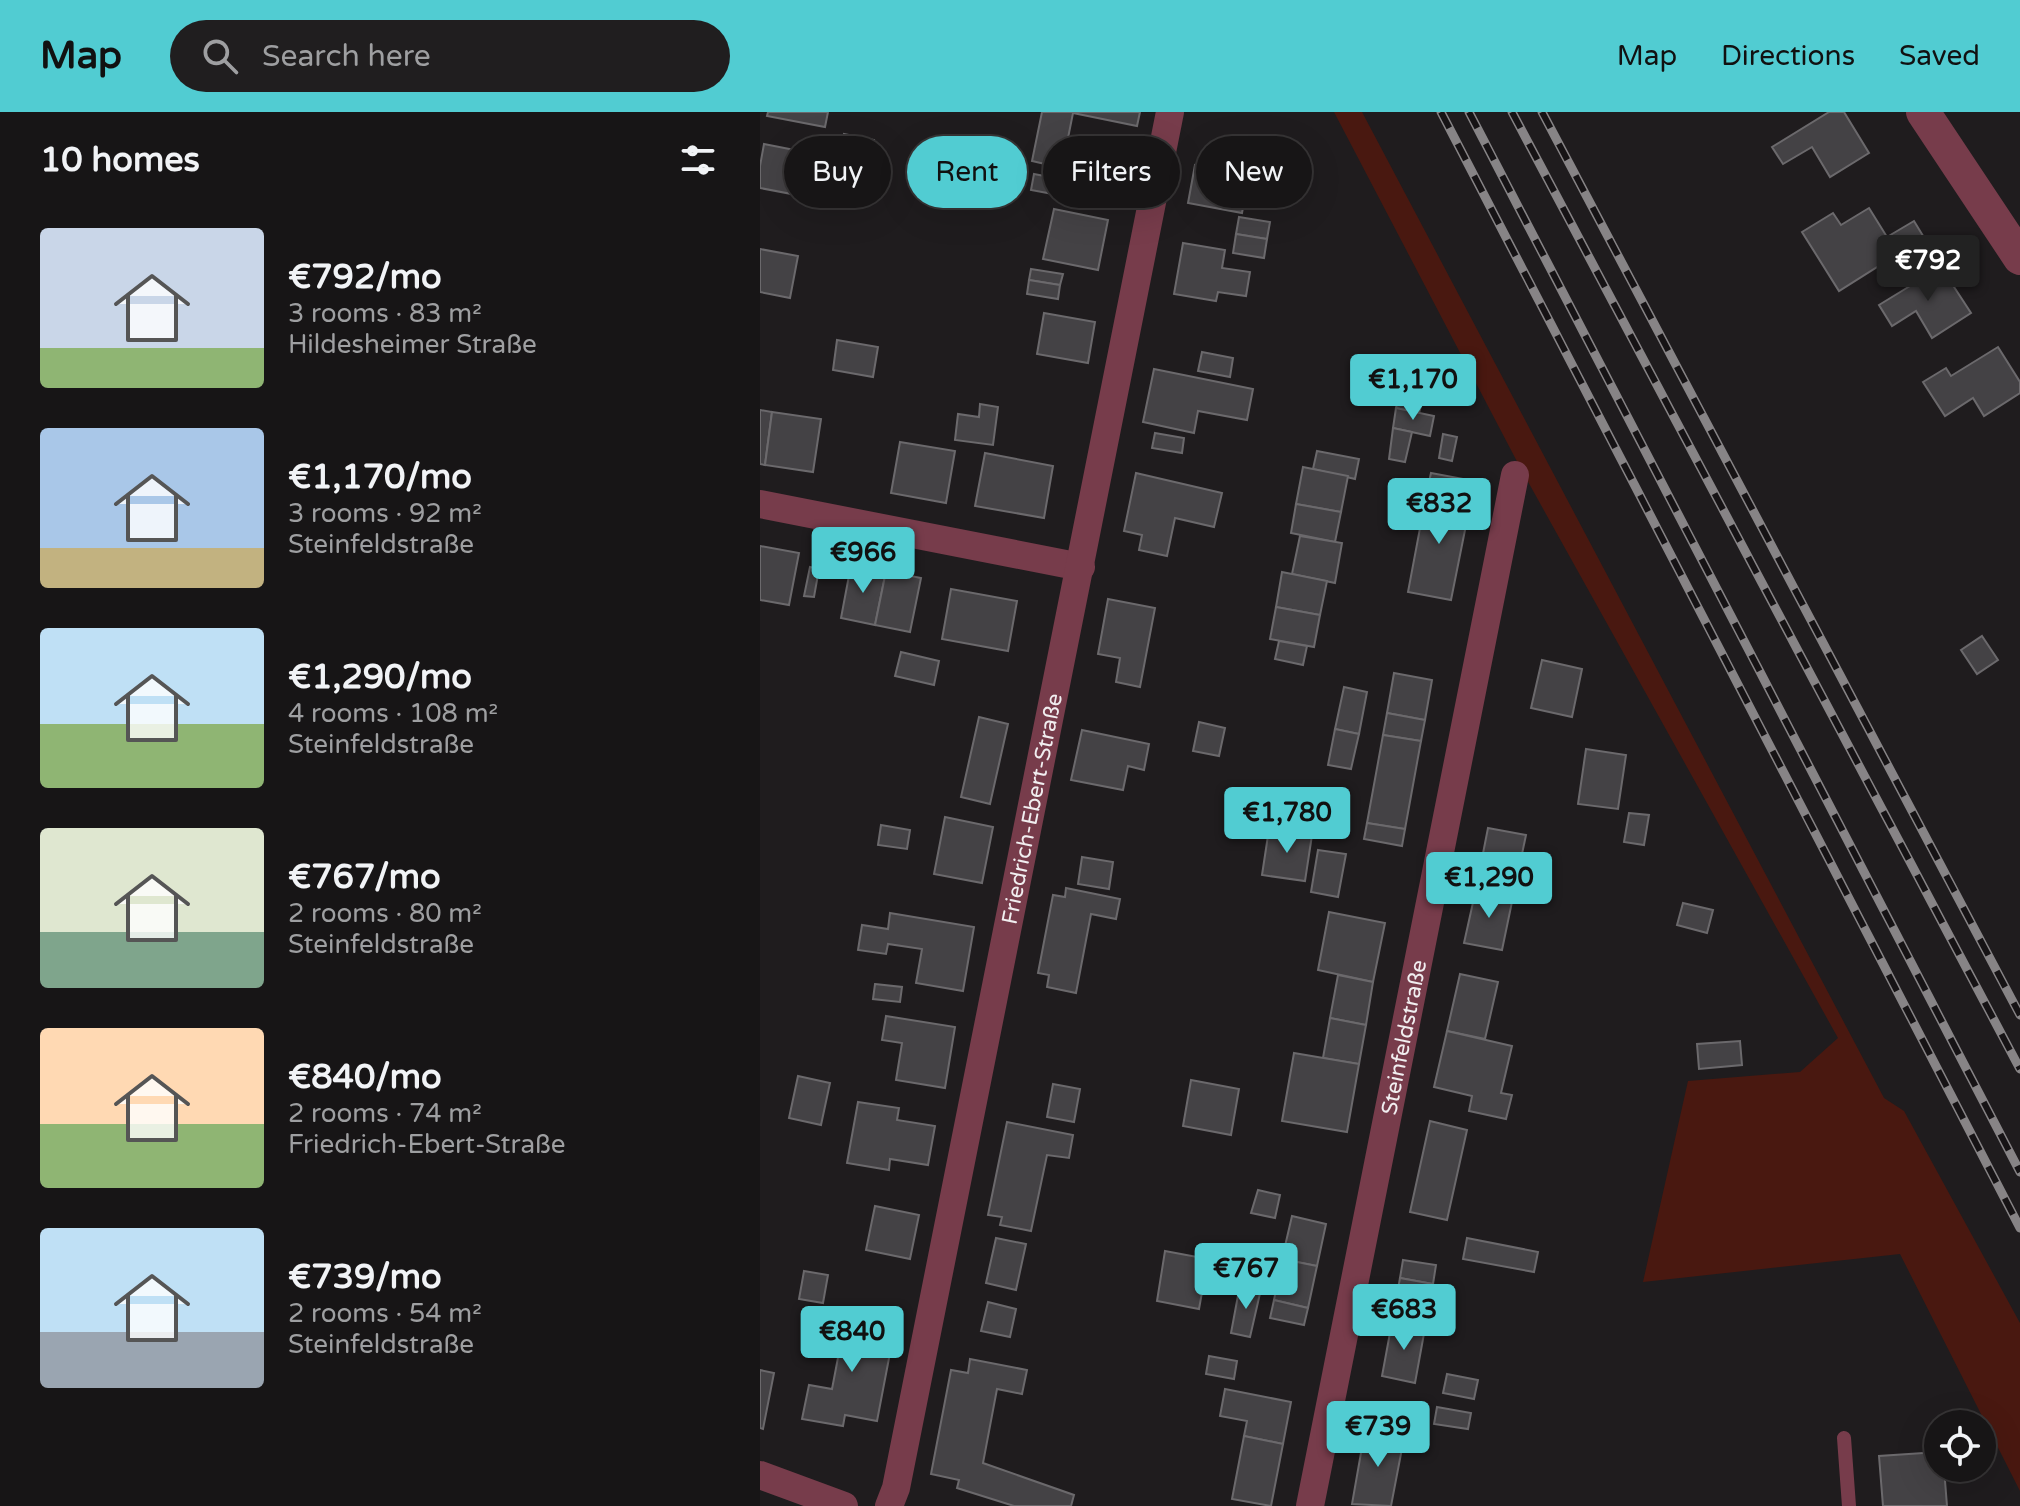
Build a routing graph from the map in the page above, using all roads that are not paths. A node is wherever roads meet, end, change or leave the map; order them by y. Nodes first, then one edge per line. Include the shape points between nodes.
1 (1170, 112) edge
2 (1923, 112) edge
3 (2020, 258) edge
4 (1515, 475) dead end
5 (760, 504) edge
6 (1081, 567) junction
7 (1844, 1438) dead end
8 (760, 1475) edge
9 (844, 1506) edge
10 (889, 1506) edge
11 (1310, 1506) edge
12 (1849, 1506) edge

1 - 6 street, Friedrich-Ebert-Straße
2 - 3 street
4 - 11 street, Steinfeldstraße
5 - 6 street
6 - 10 street, Friedrich-Ebert-Straße
7 - 12 lane
8 - 9 street

